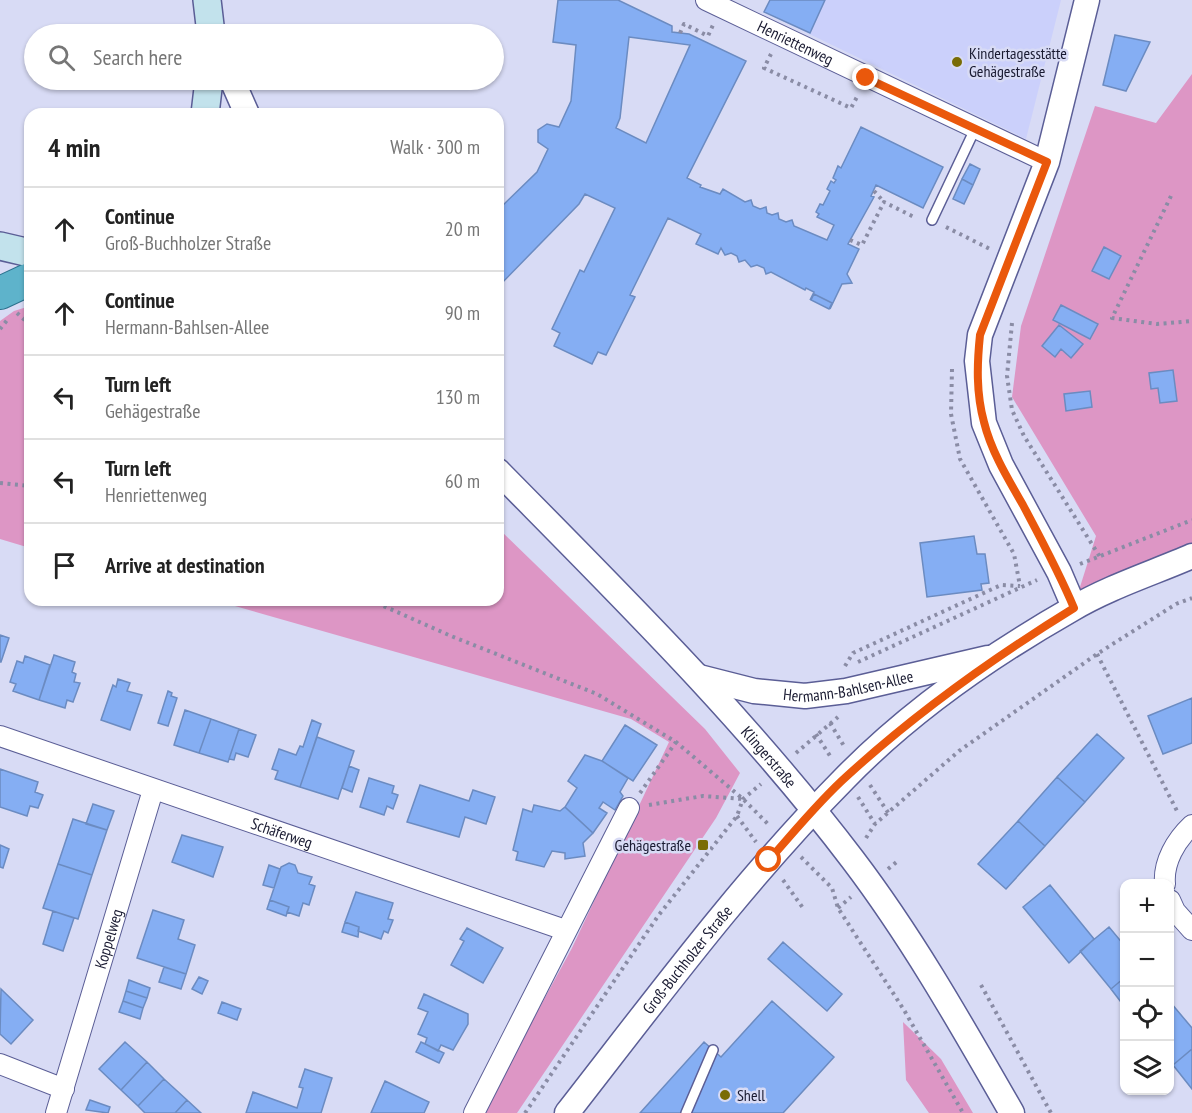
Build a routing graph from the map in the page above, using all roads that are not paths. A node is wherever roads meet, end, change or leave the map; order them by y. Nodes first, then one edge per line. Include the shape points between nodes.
1 (207, 0) edge
2 (1087, 0) edge
3 (724, 5) edge
4 (211, 24) edge
5 (208, 90) edge
6 (236, 90) edge
7 (206, 108) edge
8 (244, 108) edge
9 (975, 129) junction
10 (1047, 162) junction
11 (932, 220) dead end
12 (0, 246) edge
13 (24, 252) edge
14 (24, 285) edge
15 (7, 302) edge
16 (504, 477) edge
17 (1192, 556) edge
18 (1074, 608) junction
19 (996, 656) junction
20 (699, 676) junction
21 (0, 736) edge
22 (153, 790) junction
23 (629, 808) road end
24 (814, 812) junction
25 (1189, 828) edge
26 (1165, 879) edge
27 (1174, 909) edge
28 (565, 930) junction
29 (1192, 930) edge
30 (712, 1050) dead end
31 (0, 1064) edge
32 (64, 1089) junction
33 (56, 1113) edge
34 (474, 1113) edge
35 (567, 1113) edge
36 (686, 1113) edge
37 (1012, 1113) edge

1 - 4 main road
2 - 10 street
3 - 9 street, Henriettenweg via 780,37
5 - 7 main road
6 - 8 street
9 - 10 street, Henriettenweg
9 - 11 lane
10 - 18 street via 980,335 977,361 984,423 1001,465 1059,572
12 - 13 main road
14 - 15 highway
16 - 20 street, Klingerstraße
17 - 18 street, Hermann-Bahlsen-Allee
18 - 19 street, Hermann-Bahlsen-Allee
19 - 20 street, Hermann-Bahlsen-Allee via 846,691 805,696 754,691
19 - 24 street, Hermann-Bahlsen-Allee via 912,719 845,777
20 - 24 street, Klingerstraße
21 - 22 street, Schäferweg
22 - 28 street, Schäferweg
22 - 32 street, Koppelweg
23 - 28 street
24 - 35 street, Groß-Buchholzer Straße via 696,947
24 - 37 street, Klingerstraße via 901,927
25 - 26 street via 1173,850
27 - 29 street
28 - 34 street
30 - 36 lane
31 - 32 street
32 - 33 street, Koppelweg

